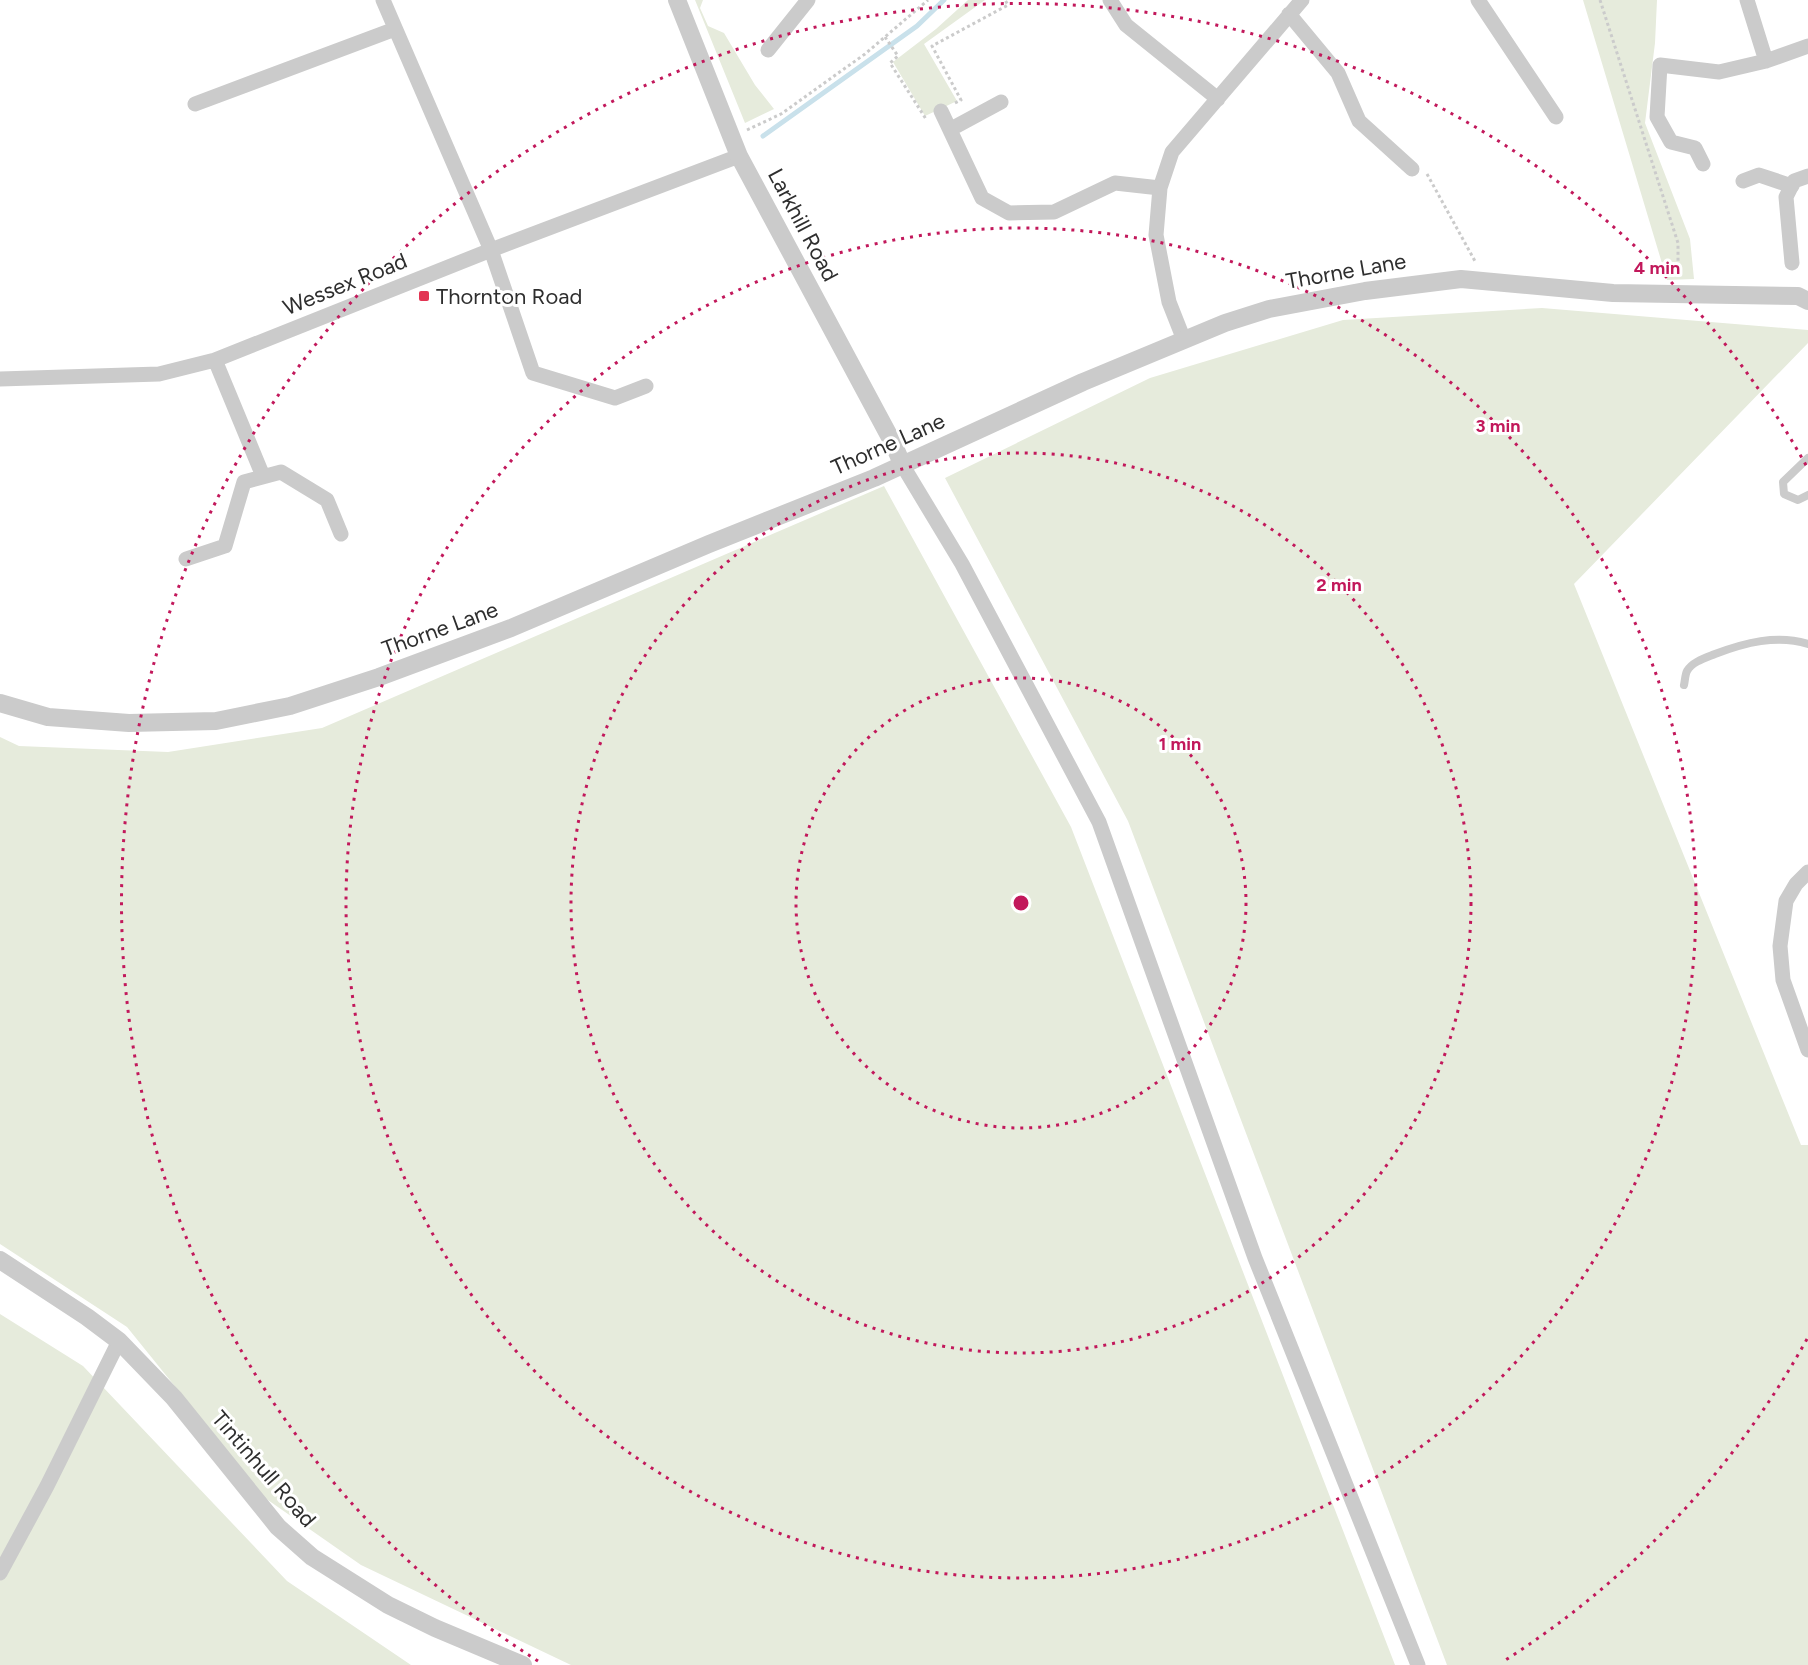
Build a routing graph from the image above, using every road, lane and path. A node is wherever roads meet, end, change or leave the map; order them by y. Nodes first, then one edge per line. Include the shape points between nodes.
1 (382, 0) edge
2 (677, 0) edge
3 (808, 0) edge
4 (928, 0) edge
5 (1005, 0) edge
6 (1110, 0) edge
7 (1302, 0) edge
8 (1478, 0) edge
9 (1600, 0) edge
10 (1747, 0) edge
11 (1289, 14) junction
12 (395, 29) junction
13 (885, 37) junction
14 (1808, 46) edge
15 (768, 50) dead end
16 (1766, 61) junction
17 (1218, 99) junction
18 (962, 100) dead end
19 (1001, 102) dead end
20 (195, 104) dead end
21 (941, 111) joint
22 (1556, 117) dead end
23 (951, 129) junction
24 (732, 138) junction
25 (739, 156) junction
26 (1703, 164) dead end
27 (1412, 169) joint
28 (1808, 176) edge
29 (1743, 181) dead end
30 (1792, 186) junction
31 (1160, 188) junction
32 (491, 250) junction
33 (1792, 263) dead end
34 (1485, 281) junction
35 (1677, 294) junction
36 (1808, 301) edge
37 (1184, 340) junction
38 (215, 360) junction
39 (0, 378) edge
40 (646, 386) dead end
41 (1808, 458) edge
42 (903, 466) junction
43 (263, 476) junction
44 (1808, 495) edge
45 (341, 534) dead end
46 (186, 559) dead end
47 (1808, 644) edge
48 (1684, 685) dead end
49 (0, 703) edge
50 (1808, 872) edge
51 (1803, 1020) edge
52 (1808, 1050) edge
53 (0, 1260) edge
54 (119, 1341) junction
55 (0, 1573) edge
56 (523, 1665) edge
57 (1418, 1665) edge

1 - 12 street
2 - 24 street, Larkhill Road
3 - 15 street
4 - 13 path
5 - 18 path via 1008,5 932,46
6 - 17 street via 1126,26
7 - 11 street
8 - 22 street
9 - 35 path via 1678,243
10 - 16 street
11 - 17 street
11 - 27 street via 1338,73 1359,121
12 - 20 street
12 - 32 street
13 - 21 path via 898,56 890,63 925,120
13 - 24 path via 781,114
14 - 16 street
16 - 26 street via 1719,72 1660,65 1657,117 1671,142 1695,148
17 - 31 street via 1172,152
19 - 23 street
21 - 23 street
23 - 31 street via 982,198 1009,213 1054,212 1115,183
24 - 25 street, Larkhill Road
25 - 32 street, Wessex Road
25 - 42 street, Larkhill Road
27 - 34 path via 1426,173
28 - 30 street via 1794,181
29 - 30 street via 1759,175
30 - 33 street via 1786,197
31 - 37 street via 1156,235 1169,302
32 - 38 street, Wessex Road
32 - 40 street via 533,373 615,398
34 - 35 street, Thorne Lane via 1613,293
34 - 37 street, Thorne Lane via 1421,282 1319,298 1269,309
35 - 36 street, Thorne Lane via 1798,296
37 - 42 street, Thorne Lane via 1063,390
38 - 39 street, Wessex Road via 159,374
38 - 43 street
41 - 44 lane via 1783,482 1784,494 1798,500
42 - 49 street, Thorne Lane via 511,628 290,706 216,721 129,723 48,717
42 - 57 street via 962,564 1099,822 1255,1258
43 - 45 street via 280,472 327,500
43 - 46 street via 244,482 225,546
47 - 48 lane via 1782,640 1733,647 1695,663 1687,672
50 - 51 street via 1786,901 1780,938 1780,962 1788,998
51 - 52 street
53 - 54 street, Tintinhull Road
54 - 55 street
54 - 56 street, Tintinhull Road via 174,1398 278,1527 312,1557 388,1605

